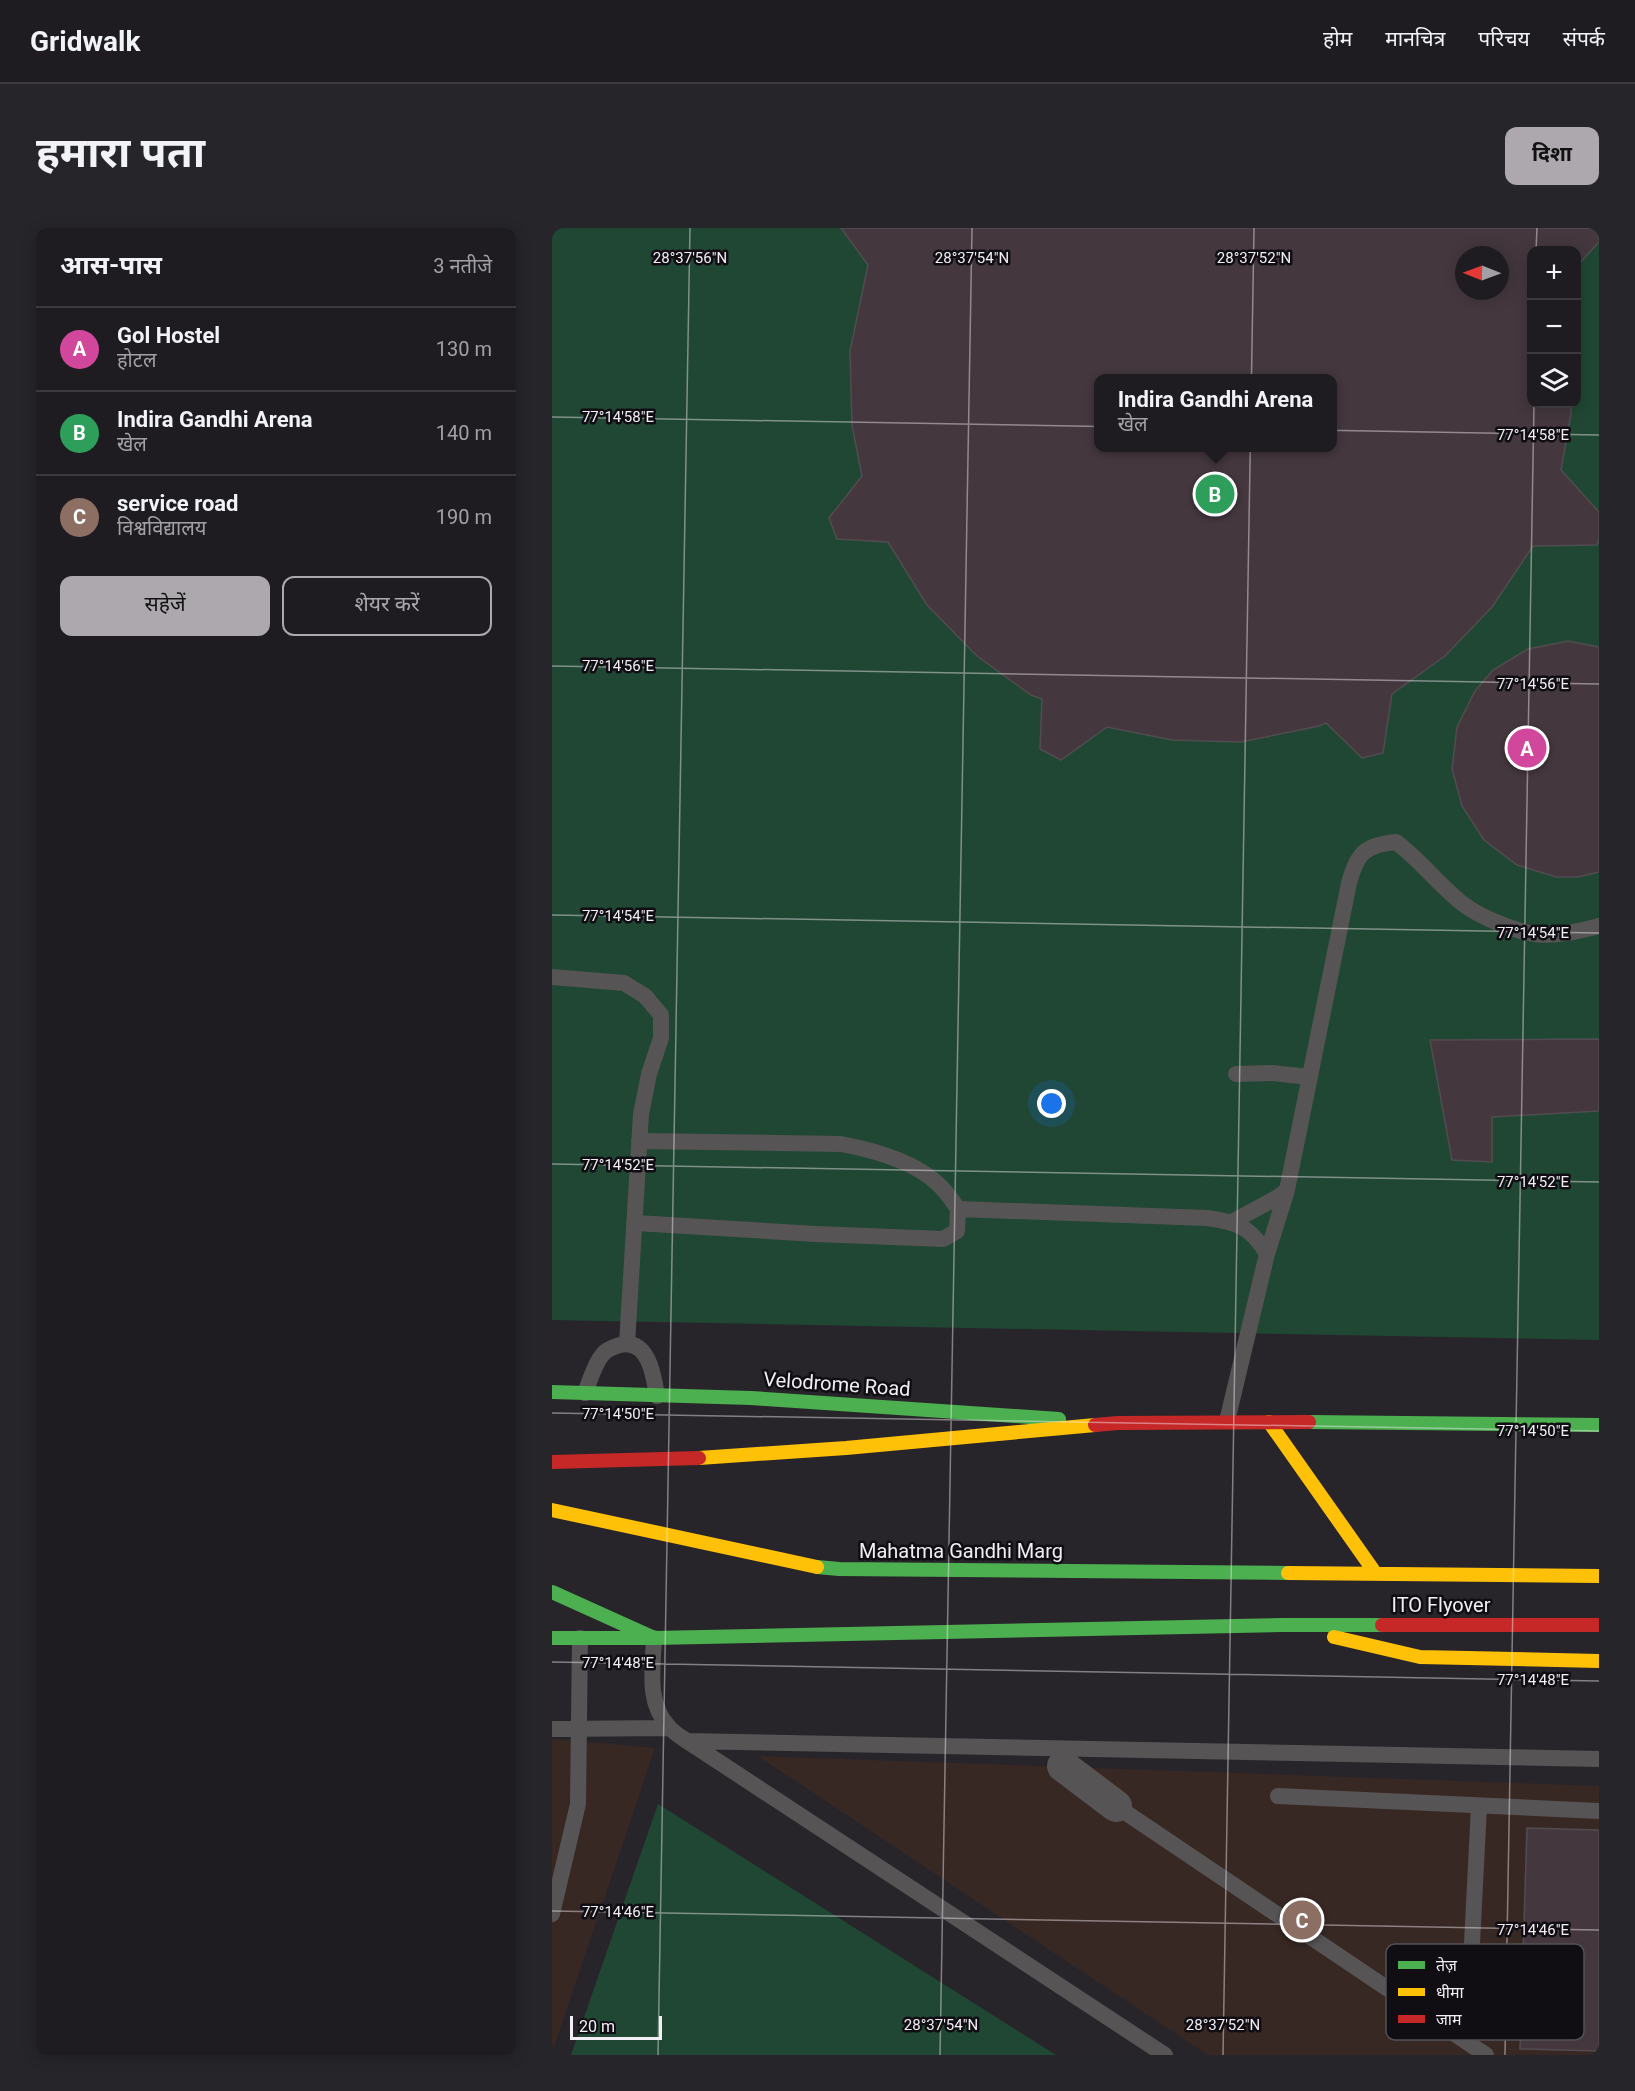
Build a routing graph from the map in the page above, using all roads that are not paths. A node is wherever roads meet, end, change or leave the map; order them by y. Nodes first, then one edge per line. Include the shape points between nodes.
1 (1599, 926) edge
2 (552, 977) edge
3 (1236, 1074) dead end
4 (1309, 1077) junction
5 (639, 1141) junction
6 (1287, 1190) junction
7 (958, 1209) junction
8 (1232, 1222) junction
9 (636, 1223) junction
10 (1267, 1254) junction
11 (627, 1344) junction
12 (552, 1392) edge
13 (585, 1393) junction
14 (657, 1396) junction
15 (1227, 1421) junction
16 (1269, 1422) junction
17 (1118, 1423) junction
18 (1599, 1425) edge
19 (552, 1462) edge
20 (552, 1510) edge
21 (1376, 1574) junction
22 (1599, 1576) edge
23 (552, 1592) edge
24 (1282, 1625) junction
25 (1599, 1625) edge
26 (552, 1638) edge
27 (580, 1638) junction
28 (654, 1638) junction
29 (1599, 1661) edge
30 (669, 1728) junction
31 (552, 1729) edge
32 (579, 1729) junction
33 (687, 1741) junction
34 (1599, 1759) edge
35 (1063, 1767) dead end
36 (1278, 1796) dead end
37 (1116, 1806) joint
38 (1479, 1806) junction
39 (1599, 1811) edge
40 (552, 1914) edge
41 (1472, 1944) edge
42 (1386, 1988) edge
43 (1464, 2040) edge
44 (1467, 2042) joint
45 (1165, 2055) edge
46 (1486, 2055) edge

1 - 4 lane via 1575,933 1536,934 1487,919 1464,905 1396,842 1377,843 1363,851 1354,864
2 - 5 lane via 624,983 645,996 661,1015 661,1038 649,1074
3 - 4 lane
4 - 6 lane
5 - 7 lane via 841,1144 862,1148 928,1177
5 - 9 lane
6 - 8 lane
6 - 10 lane
7 - 8 lane
7 - 9 lane via 957,1231 943,1239
8 - 10 lane via 1258,1239
9 - 11 lane
10 - 15 lane
11 - 13 lane via 606,1351
11 - 14 lane via 640,1349 651,1365
12 - 13 main road, Velodrome Road
13 - 14 main road, Velodrome Road
14 - 17 main road, Velodrome Road via 751,1398
15 - 16 main road
15 - 17 main road
16 - 18 main road
16 - 21 main road
17 - 19 main road via 722,1457
20 - 21 main road, Mahatma Gandhi Marg via 807,1566 839,1569
21 - 22 main road, ITO Flyover
23 - 28 main road
24 - 25 main road, ITO Flyover
24 - 28 main road
24 - 29 main road via 1420,1658
26 - 27 main road
27 - 28 main road
27 - 32 lane
28 - 30 lane via 653,1697
30 - 32 lane
30 - 33 lane
31 - 32 lane
32 - 40 lane via 578,1804
33 - 34 lane
33 - 45 lane
35 - 37 street
36 - 38 lane
37 - 42 lane
38 - 39 lane
38 - 41 lane
43 - 44 lane
44 - 46 lane

